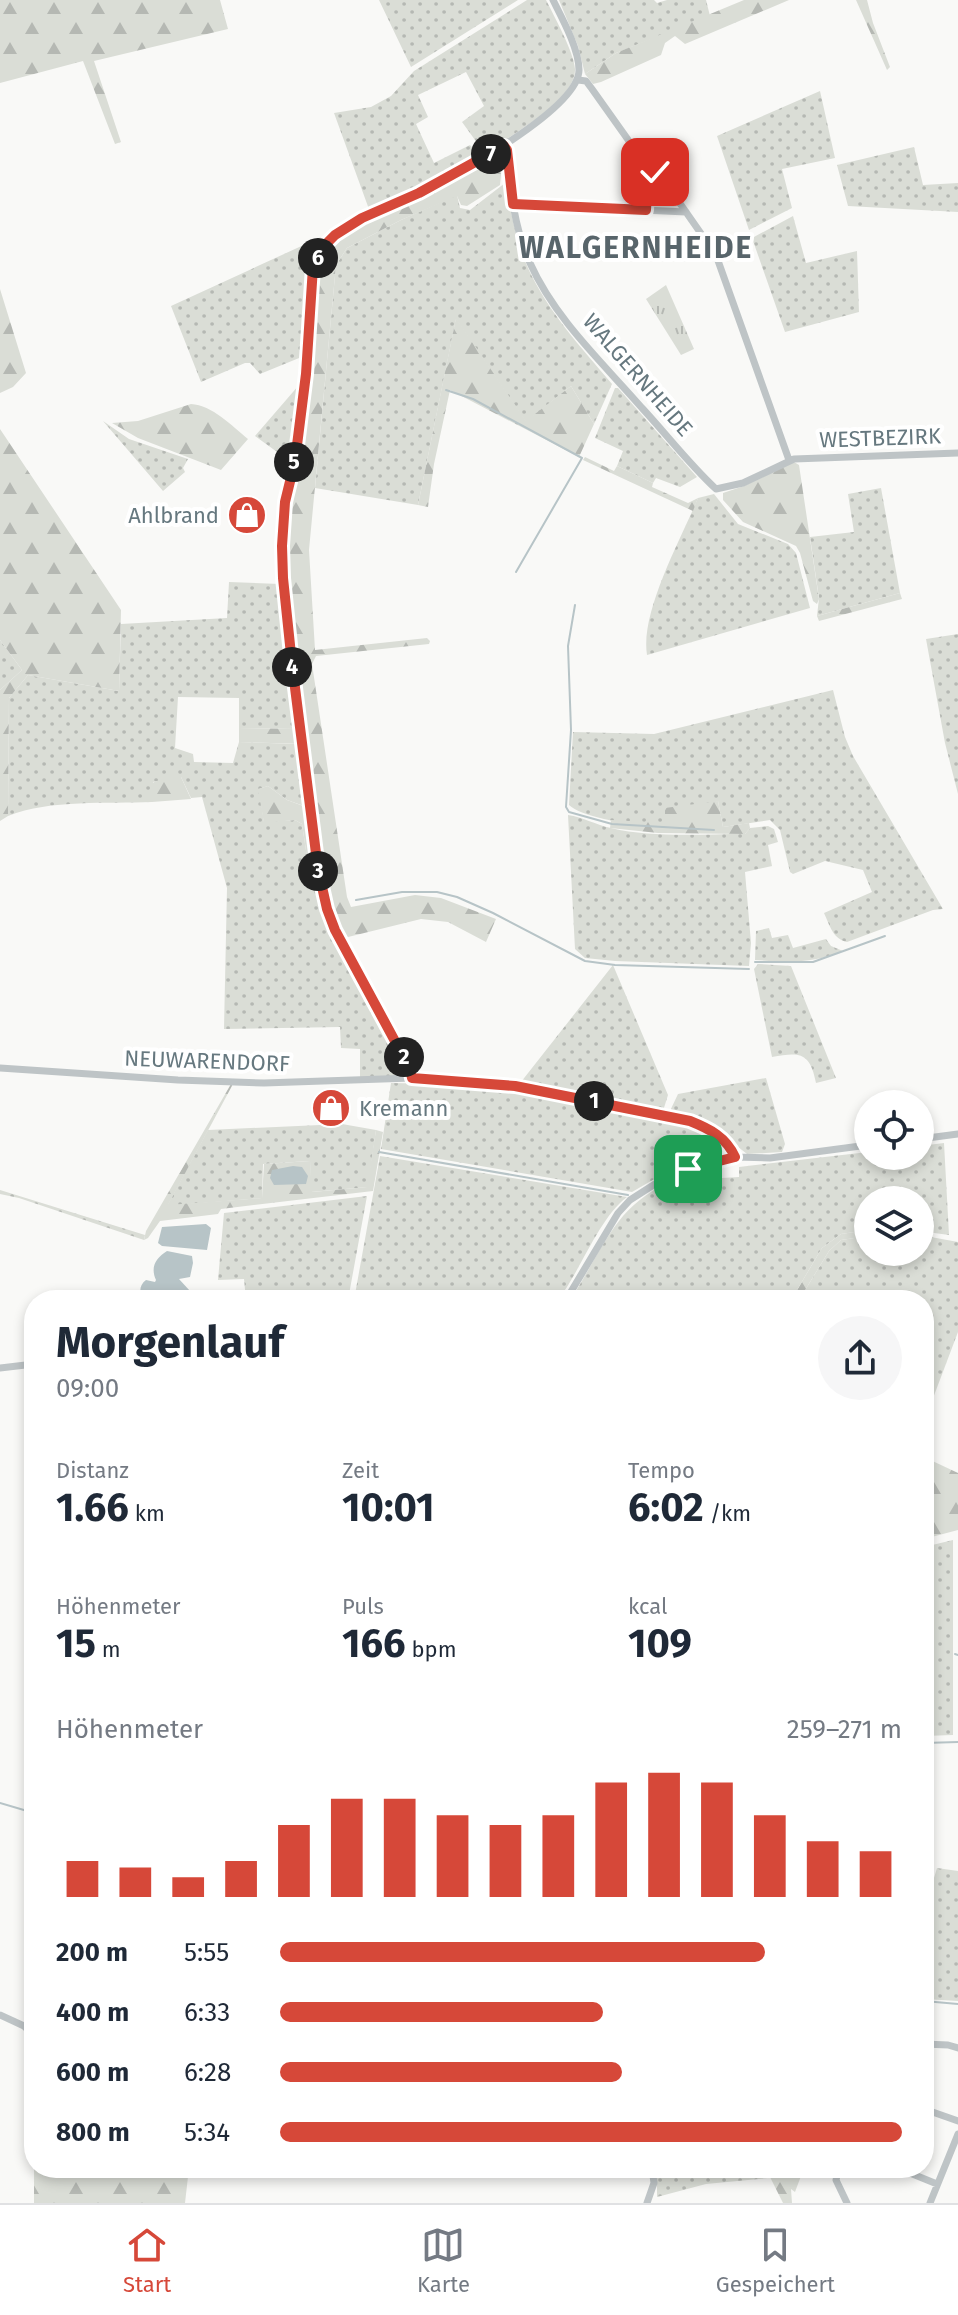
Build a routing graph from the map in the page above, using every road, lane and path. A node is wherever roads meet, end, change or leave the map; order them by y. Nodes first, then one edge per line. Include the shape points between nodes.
1 (553, 0) edge
2 (578, 80) junction
3 (504, 146) junction
4 (646, 165) junction
5 (513, 204) junction
6 (646, 210) junction
7 (686, 212) junction
8 (958, 453) edge
9 (802, 458) joint
10 (789, 460) junction
11 (0, 1068) edge
12 (412, 1078) junction
13 (958, 1134) edge
14 (934, 1137) edge
15 (854, 1147) edge
16 (735, 1157) junction
17 (572, 1290) edge
18 (24, 1365) edge
19 (0, 1368) edge
20 (0, 2015) edge
21 (24, 2026) edge
22 (934, 2044) edge
23 (958, 2048) edge
24 (934, 2113) edge
25 (958, 2121) edge
26 (958, 2134) edge
27 (653, 2178) edge
28 (836, 2178) edge
29 (922, 2178) edge
30 (937, 2184) junction
31 (647, 2203) edge
32 (847, 2203) edge
33 (930, 2203) edge

1 - 2 street via 574,47
2 - 3 street via 557,106
2 - 4 street via 586,81
3 - 5 street, WALGERNHEIDE
3 - 12 street via 362,218 335,235 319,255 313,267 306,374 283,518 292,664 327,909
4 - 6 street
4 - 7 street
5 - 6 street
5 - 10 street, WALGERNHEIDE via 521,241 551,302 716,489 743,483
6 - 7 street
7 - 10 street via 716,255
8 - 9 street, WESTBEZIRK
9 - 10 street, WALGERNHEIDE
11 - 12 street, NEUWARENDORF via 264,1083
12 - 16 street, NEUWARENDORF via 515,1086 690,1121 719,1135
13 - 14 street
15 - 16 street
16 - 17 street via 673,1175 630,1200
18 - 19 street
20 - 21 street
22 - 23 street
24 - 25 street
26 - 30 street
27 - 31 street
28 - 32 street
29 - 30 street
30 - 33 street

